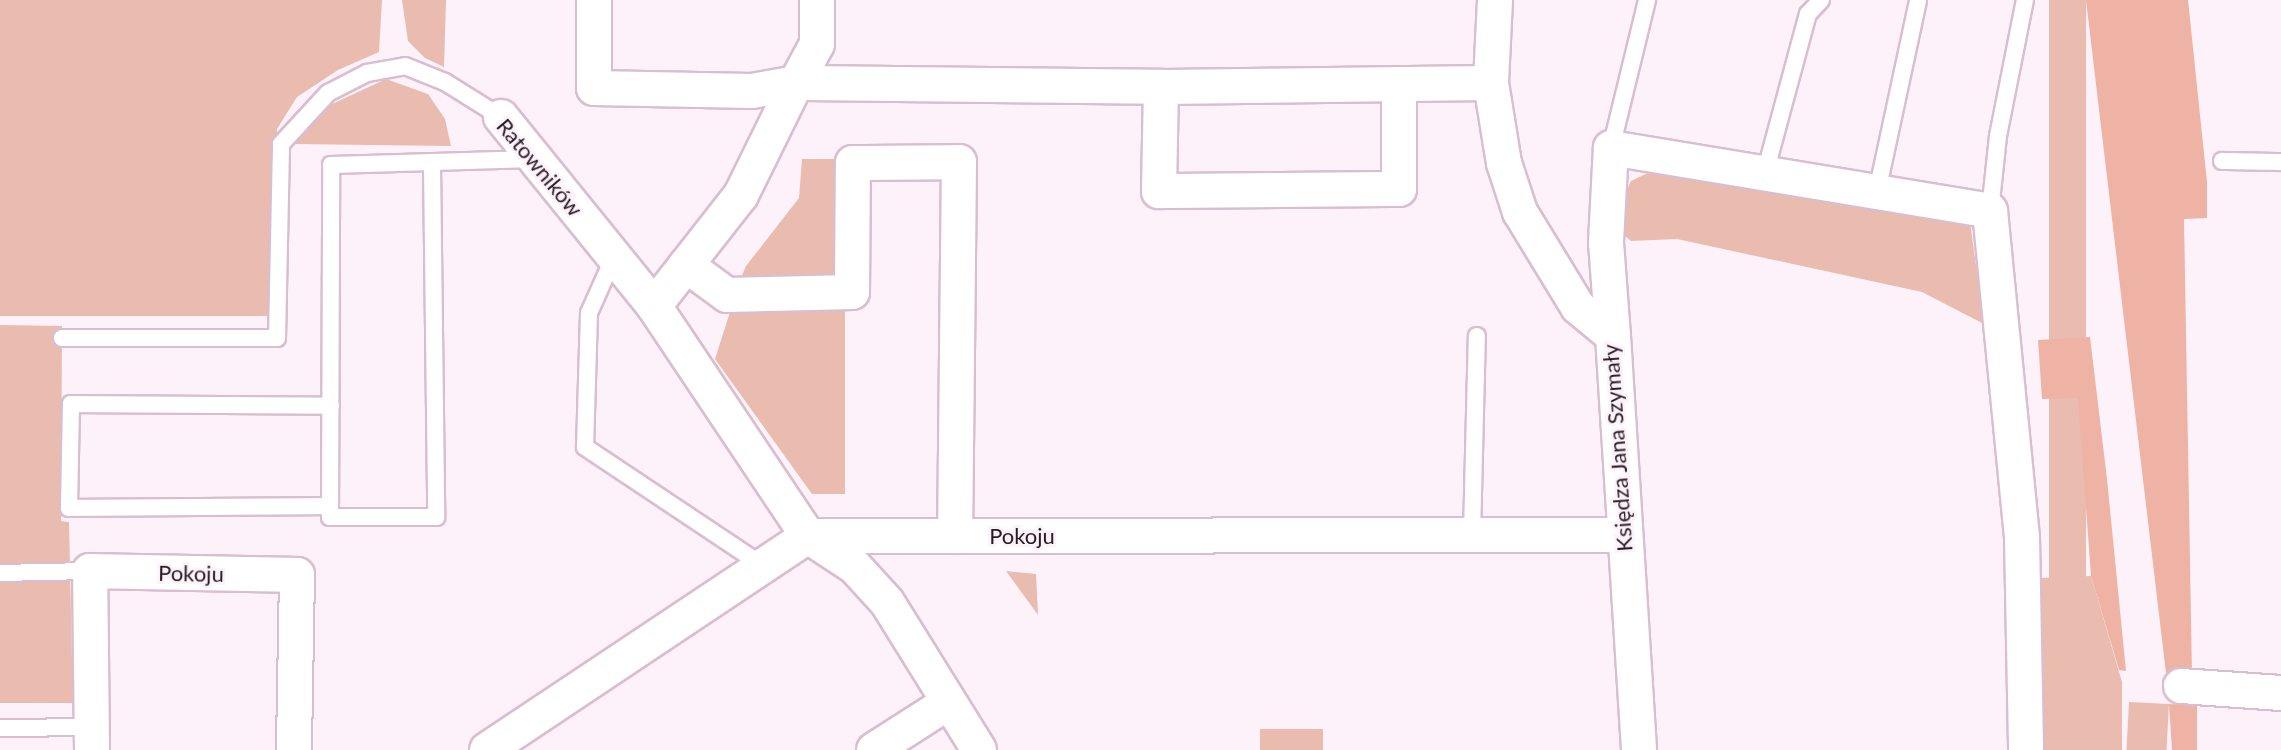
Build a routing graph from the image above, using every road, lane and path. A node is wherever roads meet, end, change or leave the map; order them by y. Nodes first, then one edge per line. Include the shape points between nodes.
1 (594, 0) edge
2 (817, 0) edge
3 (1495, 0) edge
4 (1647, 0) edge
5 (1821, 0) edge
6 (1918, 0) edge
7 (2025, 0) edge
8 (796, 83) junction
9 (1491, 83) junction
10 (1399, 85) junction
11 (1161, 87) junction
12 (501, 117) joint
13 (1611, 148) junction
14 (536, 159) junction
15 (2222, 161) dead end
16 (2281, 162) edge
17 (432, 165) junction
18 (1765, 173) junction
19 (1877, 192) junction
20 (1990, 211) junction
21 (614, 257) junction
22 (686, 265) junction
23 (654, 306) junction
24 (1477, 336) dead end
25 (1613, 336) junction
26 (62, 338) dead end
27 (331, 406) junction
28 (330, 506) junction
29 (1472, 535) junction
30 (1623, 535) junction
31 (808, 536) junction
32 (955, 536) junction
33 (762, 565) junction
34 (90, 571) junction
35 (0, 573) edge
36 (2181, 686) dead end
37 (2281, 693) edge
38 (949, 702) junction
39 (0, 728) edge
40 (92, 738) edge
41 (294, 750) edge
42 (487, 750) edge
43 (874, 750) edge
44 (979, 750) edge
45 (1639, 750) edge
46 (2026, 750) edge

1 - 8 street via 594,88 752,91
2 - 8 street via 817,44
3 - 9 street, Księdza Jana Szymały
4 - 13 lane
5 - 18 lane via 1808,14
6 - 19 lane
7 - 20 lane via 1998,136
8 - 11 street
8 - 22 street via 741,195
9 - 10 street
9 - 25 street, Księdza Jana Szymały via 1504,163 1520,212 1578,307
10 - 11 street
10 - 11 street via 1399,189 1159,191
12 - 14 street, Ratowników
12 - 26 lane, Ratowników via 405,66 367,73 328,93 281,144 277,338
13 - 18 street
13 - 25 street via 1606,242
14 - 17 lane
14 - 21 street, Ratowników
15 - 16 lane
17 - 27 lane via 331,165
17 - 28 lane via 436,517 330,517
18 - 19 street
19 - 20 street
20 - 46 street via 2022,538
21 - 23 street, Ratowników
21 - 33 lane via 589,313 585,447
22 - 23 street
22 - 32 street via 727,295 852,292 853,163 959,162
23 - 31 street, Ratowników
24 - 29 lane
25 - 30 street, Księdza Jana Szymały
27 - 28 lane
27 - 28 lane via 71,404 69,508
29 - 30 street, Pokoju
29 - 32 street, Pokoju
30 - 45 street, Księdza Jana Szymały
31 - 32 street, Pokoju
31 - 33 street
31 - 38 street, Ratowników via 855,567 887,602
33 - 42 street
34 - 35 lane
34 - 40 street
34 - 41 street, Pokoju via 297,575
36 - 37 street
38 - 43 street
38 - 44 street, Ratowników
39 - 40 lane

